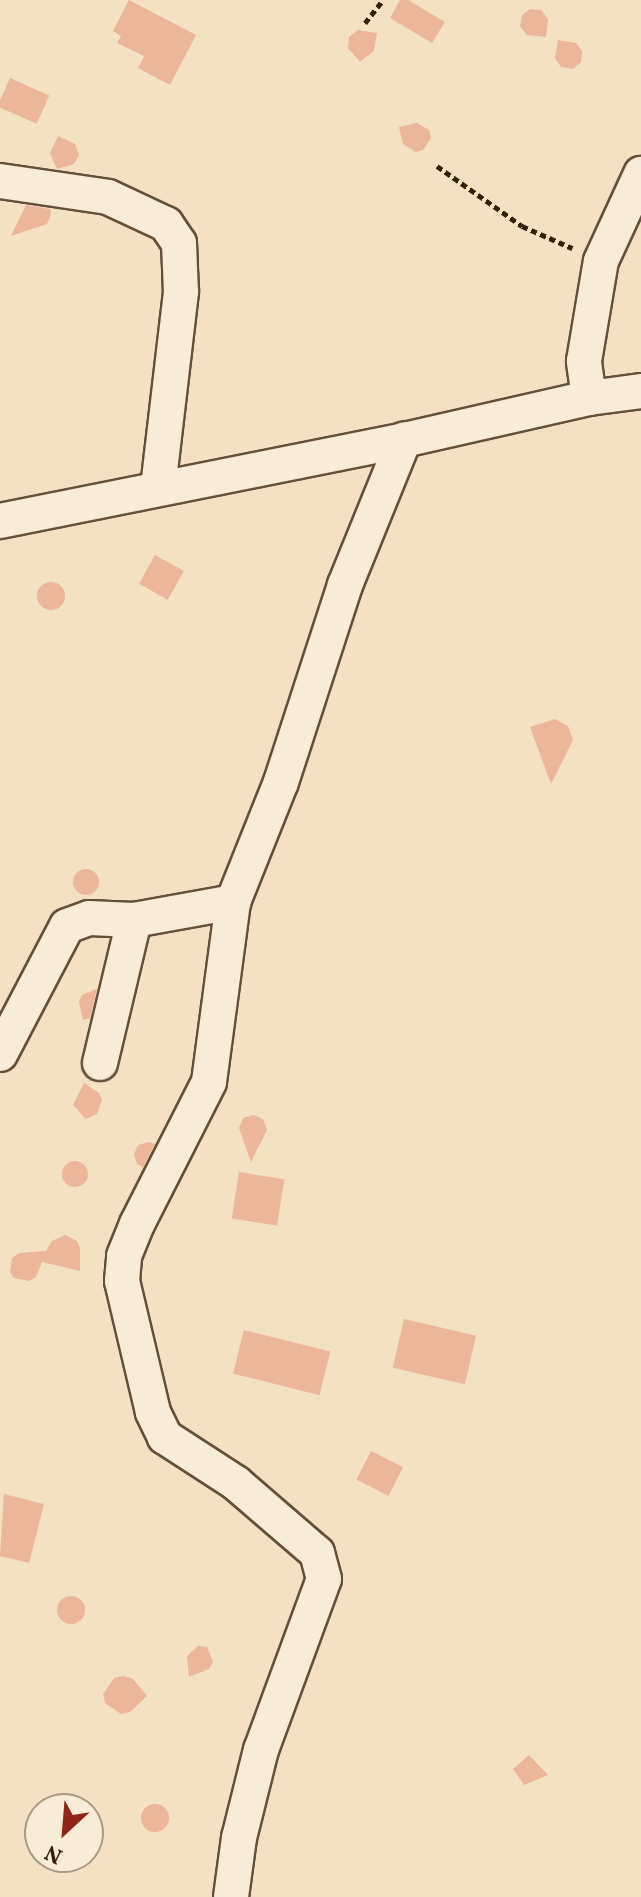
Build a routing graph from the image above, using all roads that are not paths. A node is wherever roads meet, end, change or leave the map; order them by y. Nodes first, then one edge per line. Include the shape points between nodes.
1 (641, 174) edge
2 (0, 181) edge
3 (641, 391) edge
4 (589, 398) junction
5 (404, 440) junction
6 (158, 487) junction
7 (0, 521) edge
8 (233, 902) junction
9 (134, 920) junction
10 (0, 1054) edge
11 (100, 1063) dead end
12 (231, 1897) edge

1 - 4 street via 601,261 584,361
2 - 6 street via 108,197 166,224 179,243 181,292
3 - 4 street
4 - 5 street
5 - 6 street
5 - 8 street via 345,585 281,782
6 - 7 street
8 - 9 street
8 - 12 street via 209,1082 137,1224 124,1256 122,1281 153,1412 165,1437 236,1483 317,1553 324,1579 261,1750
9 - 10 street via 89,918 67,926
9 - 11 street

